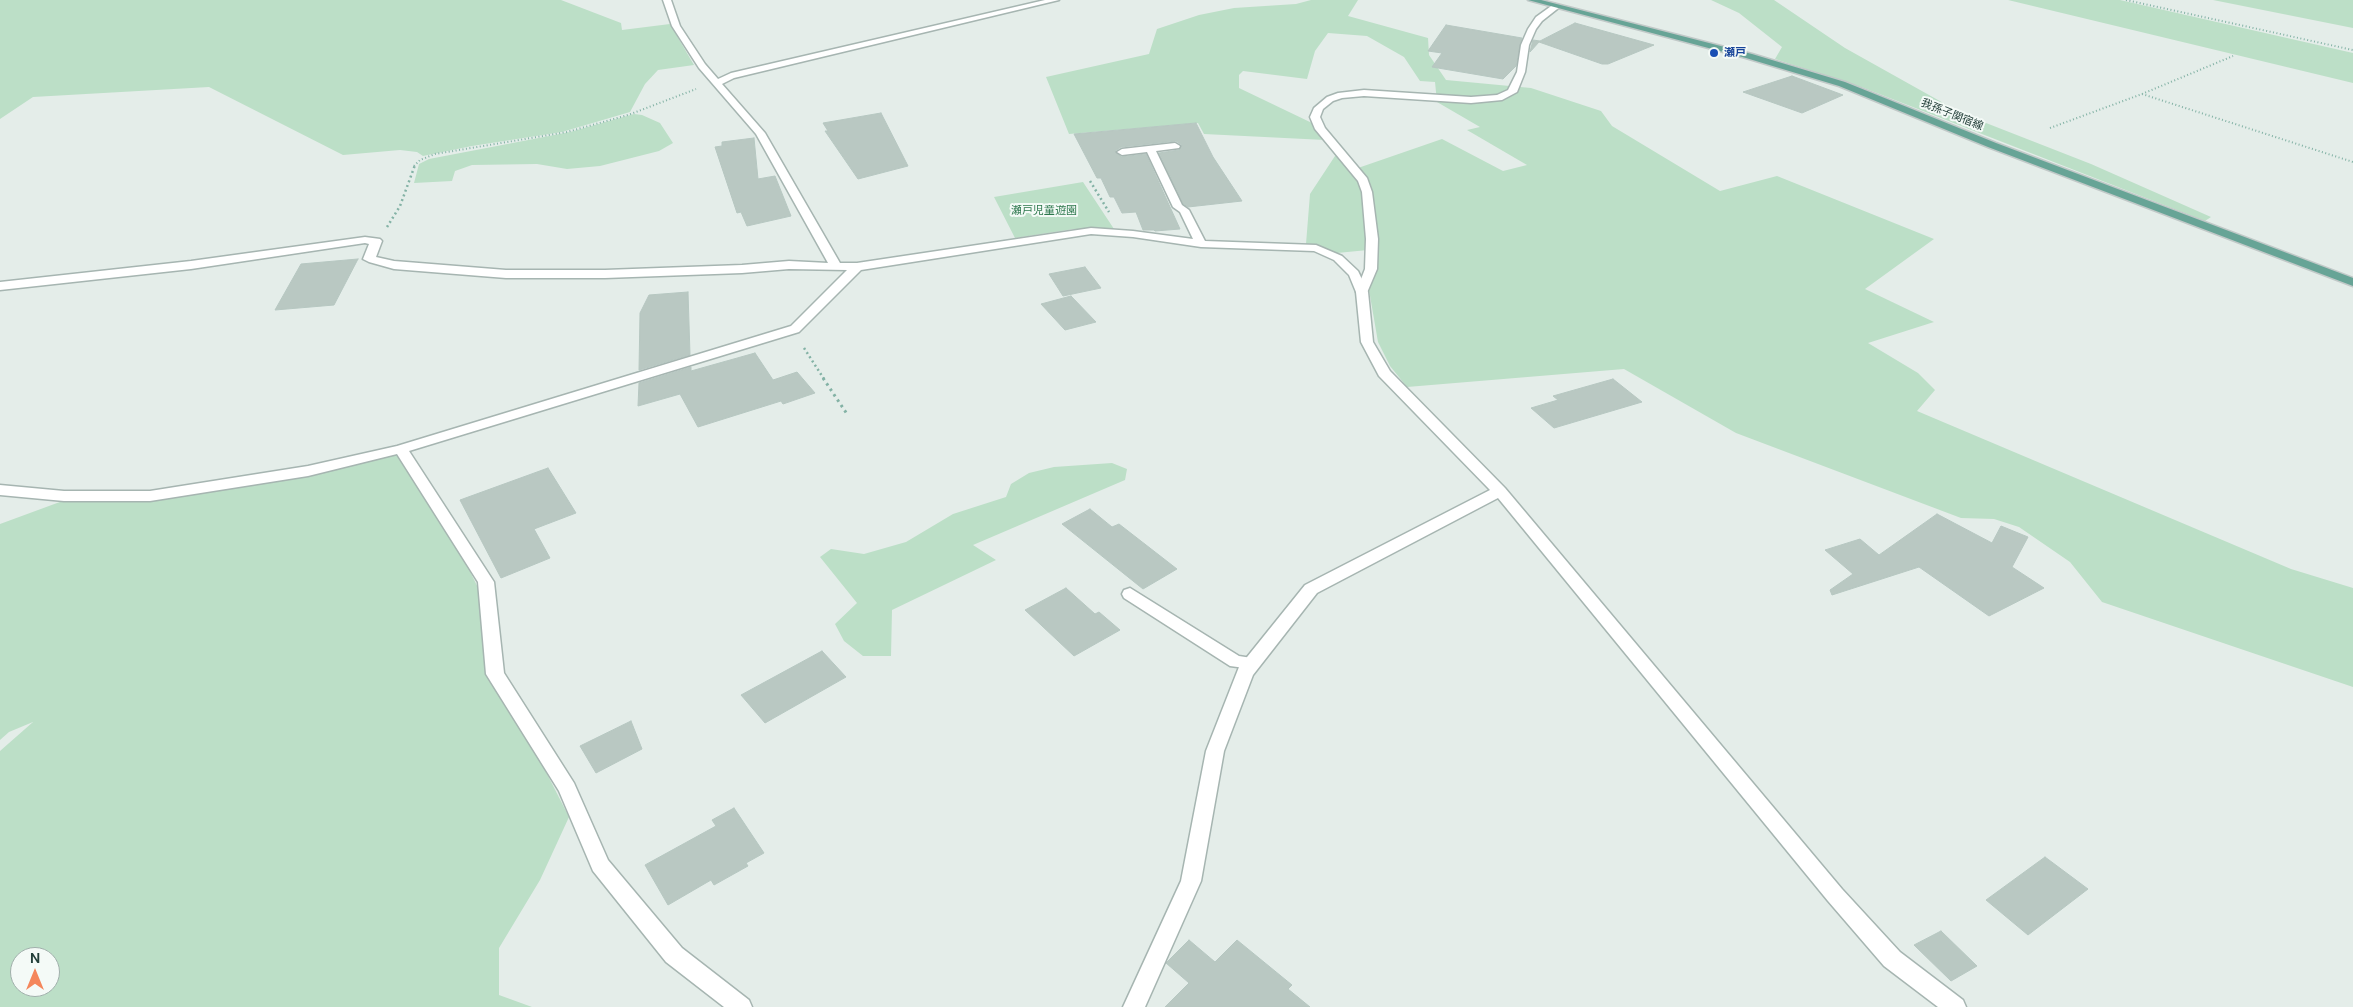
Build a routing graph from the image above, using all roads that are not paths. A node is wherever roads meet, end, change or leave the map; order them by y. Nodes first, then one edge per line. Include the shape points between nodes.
1 (668, 0) edge
2 (1054, 0) edge
3 (1532, 0) edge
4 (1557, 6) junction
5 (718, 82) junction
6 (1175, 146) dead end
7 (1150, 149) junction
8 (1122, 152) dead end
9 (1201, 244) junction
10 (835, 265) junction
11 (857, 267) junction
12 (2353, 282) edge
13 (0, 286) edge
14 (1362, 292) junction
15 (401, 449) junction
16 (0, 490) edge
17 (1500, 491) junction
18 (1130, 594) dead end
19 (1252, 663) junction
20 (741, 1007) edge
21 (1134, 1007) edge
22 (1955, 1007) edge

1 - 5 street via 676,26 702,66
2 - 5 street via 731,76
3 - 4 main road, 我孫子関宿線
4 - 12 main road, 我孫子関宿線 via 1842,84 2044,165
4 - 14 street via 1532,29 1525,46 1521,72 1512,92 1499,98 1471,100 1364,93 1341,95 1319,108 1315,117 1320,129 1363,180 1366,192 1372,239 1371,268
5 - 10 street via 760,133
6 - 7 street
7 - 8 street
7 - 9 street via 1178,207 1184,210
9 - 11 street via 1091,231 1071,232
9 - 14 street via 1316,248 1338,258 1354,274
10 - 11 street
10 - 13 street via 789,264 605,274 506,274 394,265 369,259 376,241
11 - 15 street via 796,329
14 - 17 street via 1367,342 1384,373
15 - 16 street via 308,471 150,496 64,496
15 - 20 street via 486,582 495,674 567,788 600,865 674,955
17 - 19 street via 1311,589
17 - 22 street via 1835,896 1892,960
18 - 19 street via 1236,662
19 - 21 street via 1245,672 1215,751 1191,881

